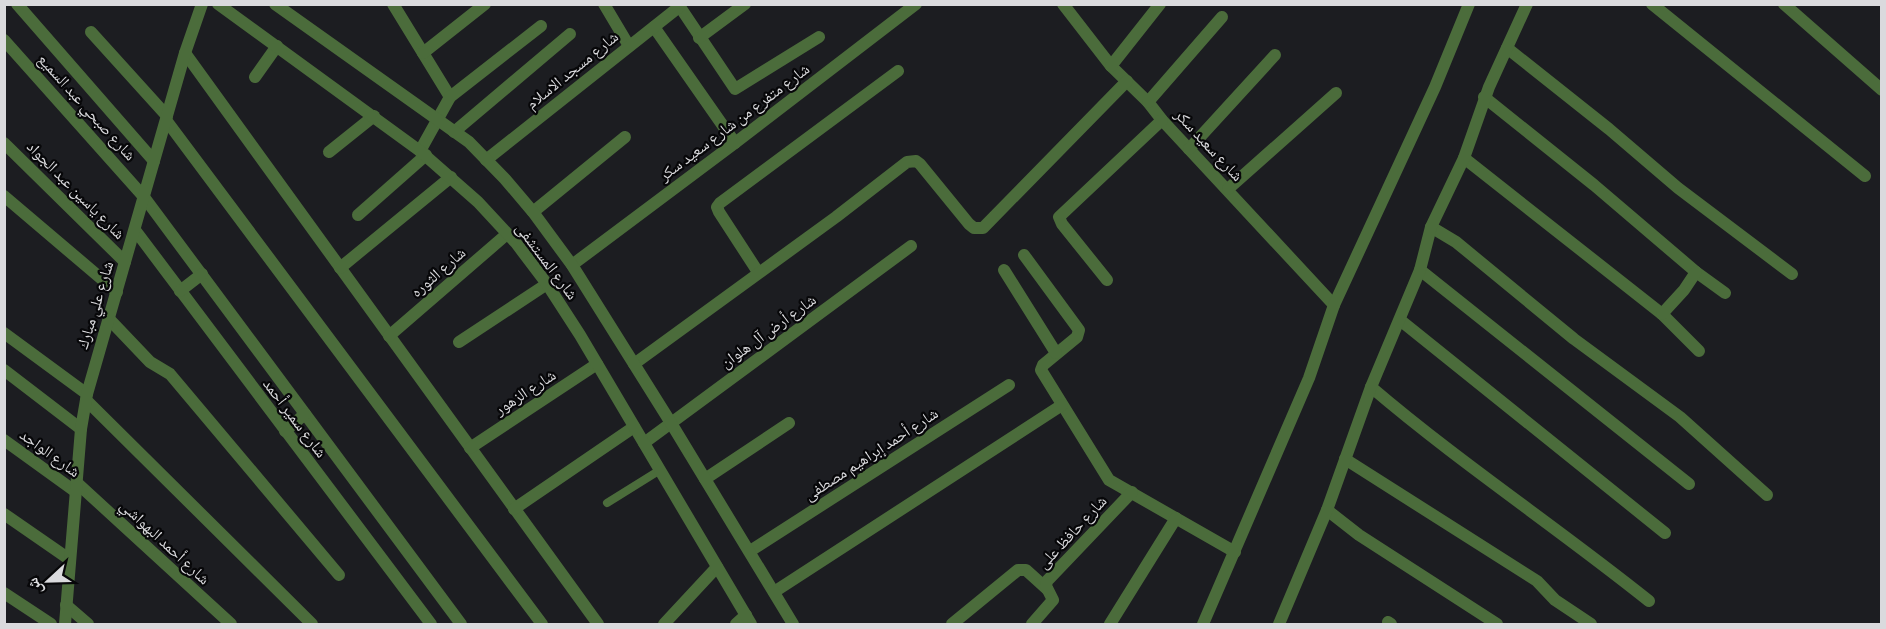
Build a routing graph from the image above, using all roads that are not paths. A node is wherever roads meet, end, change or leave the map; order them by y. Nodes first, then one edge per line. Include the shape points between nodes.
1 (17, 4) edge
2 (202, 4) edge
3 (218, 4) edge
4 (275, 4) edge
5 (393, 4) edge
6 (485, 4) edge
7 (604, 4) edge
8 (746, 4) edge
9 (916, 4) edge
10 (1063, 4) edge
11 (1160, 4) edge
12 (1469, 4) edge
13 (1527, 4) edge
14 (1652, 4) edge
15 (1784, 4) edge
16 (679, 6) edge
17 (1222, 17) dead end
18 (541, 26) dead end
19 (654, 27) junction
20 (91, 32) dead end
21 (570, 34) dead end
22 (819, 37) dead end
23 (699, 38) junction
24 (4, 40) edge
25 (277, 46) junction
26 (629, 46) junction
27 (1507, 48) junction
28 (185, 52) junction
29 (423, 53) junction
30 (1275, 56) dead end
31 (1111, 66) junction
32 (898, 71) dead end
33 (255, 77) dead end
34 (1127, 81) junction
35 (1881, 90) edge
36 (1336, 93) dead end
37 (450, 97) junction
38 (1484, 98) junction
39 (1148, 102) junction
40 (374, 116) junction
41 (166, 118) junction
42 (438, 120) junction
43 (1162, 120) junction
44 (454, 132) junction
45 (625, 137) dead end
46 (4, 143) edge
47 (735, 143) junction
48 (1190, 149) junction
49 (328, 152) dead end
50 (423, 153) junction
51 (1464, 158) junction
52 (486, 160) junction
53 (154, 161) junction
54 (452, 177) junction
55 (1865, 177) dead end
56 (1228, 189) junction
57 (4, 196) edge
58 (144, 197) junction
59 (533, 212) junction
60 (357, 215) dead end
61 (1431, 227) junction
62 (135, 230) junction
63 (507, 234) junction
64 (911, 246) dead end
65 (1024, 255) dead end
66 (125, 262) junction
67 (572, 264) junction
68 (340, 268) junction
69 (1004, 270) dead end
70 (1420, 270) junction
71 (758, 272) junction
72 (1696, 272) junction
73 (202, 274) junction
74 (1792, 274) dead end
75 (1107, 280) dead end
76 (547, 284) junction
77 (180, 291) junction
78 (117, 292) junction
79 (1725, 293) dead end
80 (1334, 305) junction
81 (1662, 314) junction
82 (109, 319) junction
83 (1400, 320) junction
84 (4, 333) edge
85 (389, 336) junction
86 (459, 342) dead end
87 (1699, 351) dead end
88 (1056, 353) junction
89 (597, 364) junction
90 (634, 364) junction
91 (4, 370) edge
92 (1009, 385) dead end
93 (1371, 387) junction
94 (87, 397) junction
95 (1062, 405) junction
96 (305, 414) junction
97 (671, 423) junction
98 (789, 423) dead end
99 (634, 427) junction
100 (81, 429) junction
101 (285, 431) junction
102 (4, 440) edge
103 (644, 443) junction
104 (470, 448) junction
105 (1345, 459) junction
106 (660, 470) junction
107 (705, 479) junction
108 (1689, 484) dead end
109 (77, 487) junction
110 (1132, 492) junction
111 (1767, 495) dead end
112 (608, 503) dead end
113 (514, 509) junction
114 (1327, 510) junction
115 (4, 514) edge
116 (1176, 518) junction
117 (1665, 533) dead end
118 (750, 550) junction
119 (1235, 552) junction
120 (69, 559) junction
121 (717, 567) junction
122 (339, 575) dead end
123 (1047, 589) junction
124 (774, 592) junction
125 (4, 593) edge
126 (1649, 601) dead end
127 (66, 605) junction
128 (749, 620) edge
129 (51, 624) edge
130 (65, 624) edge
131 (88, 624) edge
132 (231, 624) edge
133 (312, 624) edge
134 (431, 624) edge
135 (461, 624) edge
136 (542, 624) edge
137 (598, 624) edge
138 (664, 624) edge
139 (736, 624) edge
140 (793, 624) edge
141 (952, 624) edge
142 (1032, 624) edge
143 (1110, 624) edge
144 (1203, 624) edge
145 (1279, 624) edge
146 (1497, 624) edge
147 (1591, 624) edge

1 - 53 street
2 - 28 street, شارع علي مبارك
3 - 25 street, شارع المستشفى
4 - 42 street, شارع المستشفى
5 - 29 street
6 - 29 street
7 - 26 street
8 - 23 street
9 - 47 street, شارع متفرع من شارع سعيد سكر
10 - 31 street, شارع سعيد سكر
11 - 31 street
12 - 80 street
13 - 27 street
14 - 55 street
15 - 35 street
16 - 19 street, شارع مسجد الاسلام
16 - 23 street
17 - 39 street
18 - 37 street
19 - 26 street, شارع مسجد الاسلام
19 - 47 street
20 - 41 street
21 - 44 street
22 - 23 street via 737,89
24 - 58 street, شارع صبحي عبد السميع
25 - 33 street
25 - 40 street, شارع المستشفى
26 - 52 street, شارع مسجد الاسلام
27 - 38 street
27 - 74 street via 1678,188
28 - 41 street, شارع علي مبارك
28 - 68 street
29 - 37 street
30 - 48 street
31 - 34 street, شارع سعيد سكر
32 - 71 street via 717,207
34 - 39 street, شارع سعيد سكر
34 - 71 street via 983,228 969,224 920,164 907,162
36 - 56 street
37 - 42 street
38 - 51 street
38 - 72 street
39 - 43 street, شارع سعيد سكر
40 - 49 street
40 - 50 street, شارع المستشفى
41 - 53 street, شارع علي مبارك
41 - 136 street
42 - 44 street, شارع المستشفى
42 - 50 street
43 - 48 street, شارع سعيد سكر
43 - 75 street via 1059,217
44 - 52 street, شارع المستشفى
45 - 59 street
46 - 66 street, شارع ياسين عبد الجواد
47 - 67 street, شارع متفرع من شارع سعيد سكر
48 - 56 street, شارع سعيد سكر
50 - 54 street, شارع المستشفى
50 - 60 street
51 - 61 street
51 - 81 street
52 - 59 street, شارع المستشفى
53 - 58 street, شارع علي مبارك
54 - 63 street, شارع المستشفى
54 - 68 street
56 - 80 street, شارع سعيد سكر
57 - 78 street
58 - 62 street, شارع علي مبارك
58 - 73 street, شارع صبحي عبد السميع
59 - 67 street, شارع المستشفى
61 - 70 street
61 - 111 street via 1456,242 1574,339 1680,417
62 - 66 street, شارع علي مبارك
62 - 77 street, شارع سمير أحمد
63 - 76 street, شارع المستشفى
63 - 85 street, شارع الثوره
64 - 97 street, شارع أرض آل هلوان
65 - 88 street via 1078,327 1077,337
66 - 78 street, شارع علي مبارك
67 - 90 street, شارع المستشفى
68 - 85 street
69 - 88 street
70 - 83 street
70 - 108 street
71 - 90 street
72 - 79 street
72 - 81 street
73 - 77 street
73 - 96 street, شارع صبحي عبد السميع
76 - 86 street
76 - 89 street, شارع المستشفى
77 - 101 street, شارع سمير أحمد
78 - 82 street, شارع علي مبارك
80 - 119 street via 1309,378
81 - 87 street
82 - 94 street, شارع علي مبارك
82 - 122 street via 150,362 170,374
83 - 93 street
83 - 117 street
84 - 94 street
85 - 104 street
88 - 95 street via 1041,370
89 - 99 street, شارع المستشفى
89 - 104 street, شارع الزهور
90 - 97 street, شارع المستشفى
91 - 100 street
92 - 118 street, شارع أحمد إبراهيم مصطفى
93 - 105 street
93 - 126 street
94 - 100 street, شارع علي مبارك
94 - 133 street
95 - 110 street via 1109,480
95 - 124 street
96 - 101 street
96 - 135 street, شارع صبحي عبد السميع
97 - 103 street, شارع أرض آل هلوان
97 - 107 street, شارع المستشفى
98 - 107 street
99 - 103 street, شارع المستشفى
99 - 113 street
100 - 109 street, شارع علي مبارك
101 - 134 street, شارع سمير أحمد
102 - 109 street, شارع الواجد
103 - 106 street, شارع المستشفى
104 - 113 street
105 - 114 street
105 - 147 street via 1537,581 1555,600
106 - 112 lane
106 - 121 street, شارع المستشفى
107 - 118 street, شارع المستشفى
109 - 120 street, شارع علي مبارك
109 - 132 street, شارع أحمد البهواشي
110 - 116 street
110 - 123 street, شارع حافظ على via 1047,581
113 - 137 street
114 - 145 street
114 - 146 street
115 - 120 street
116 - 119 street
116 - 143 street
118 - 124 street, شارع المستشفى
119 - 144 street
120 - 127 street, شارع علي مبارك
121 - 128 street, شارع المستشفى
121 - 138 street
123 - 141 street via 1026,570 1018,570
123 - 142 street, شارع حافظ على via 1052,602
124 - 140 street, شارع المستشفى
125 - 129 street
127 - 130 street, شارع علي مبارك
127 - 131 street
128 - 139 street

